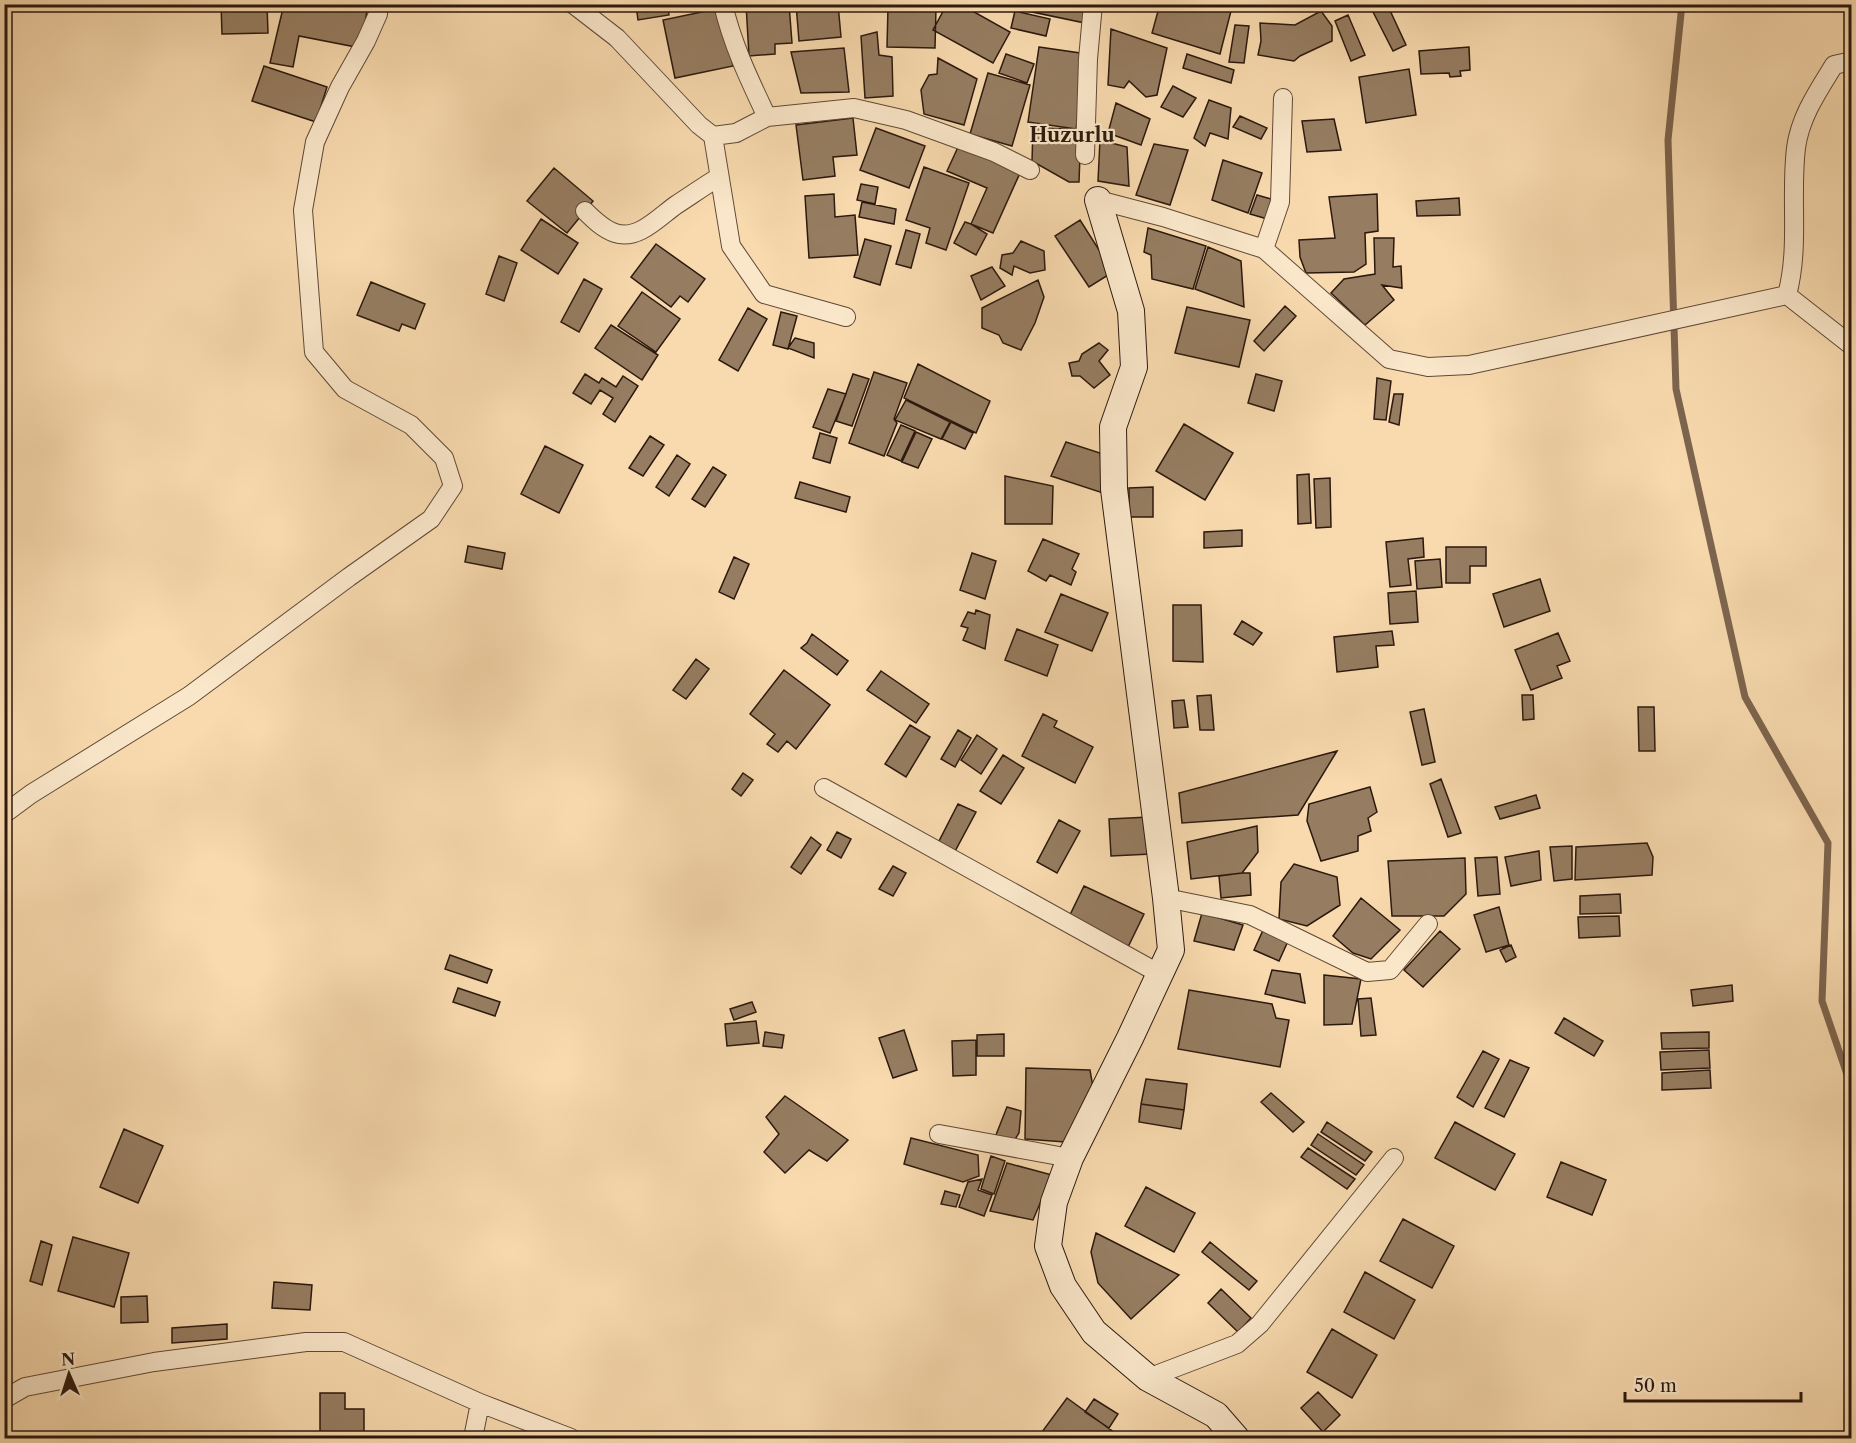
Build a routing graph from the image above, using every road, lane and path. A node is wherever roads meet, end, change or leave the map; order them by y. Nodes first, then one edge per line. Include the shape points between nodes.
1 (378, 4) edge
2 (573, 4) edge
3 (723, 4) edge
4 (1093, 4) edge
5 (1851, 61) edge
6 (1283, 98) dead end
7 (767, 117) junction
8 (713, 136) junction
9 (1085, 155) dead end
10 (1030, 171) dead end
11 (718, 177) junction
12 (1098, 200) joint
13 (585, 211) dead end
14 (1264, 249) junction
15 (1786, 295) junction
16 (846, 317) dead end
17 (1851, 346) edge
18 (824, 788) dead end
19 (4, 814) edge
20 (1166, 898) junction
21 (1428, 924) dead end
22 (1160, 974) junction
23 (939, 1134) dead end
24 (1070, 1158) junction
25 (1394, 1158) dead end
26 (1148, 1378) junction
27 (4, 1380) edge
28 (25, 1387) junction
29 (4, 1399) edge
30 (480, 1403) junction
31 (473, 1438) edge
32 (571, 1438) edge
33 (1236, 1438) edge

1 - 19 street via 378,14 366,41 315,142 303,210 314,352 345,388 411,425 444,458 453,486 431,519 189,696
2 - 8 street via 617,38
3 - 7 street via 746,74
4 - 9 street
5 - 15 street via 1834,65 1809,105 1796,147 1792,274
6 - 14 street via 1280,202
7 - 8 street via 736,133
7 - 10 street via 854,108 906,120 994,152
8 - 11 street
11 - 13 street via 651,225 630,234 615,234
11 - 16 street via 731,246 764,294
12 - 14 street
12 - 20 street via 1131,311 1134,367 1113,427 1114,489
14 - 15 street via 1389,359 1428,367 1469,365
15 - 17 street
18 - 22 street
20 - 21 street via 1250,915 1367,972 1390,970
20 - 22 street via 1171,950
22 - 24 street
23 - 24 street
24 - 26 street via 1054,1202 1048,1246 1063,1286 1094,1332
25 - 26 street via 1260,1324 1237,1344
26 - 33 street via 1216,1415
27 - 28 street
28 - 29 street
28 - 30 street via 154,1362 306,1342 344,1342
30 - 31 street
30 - 32 street

